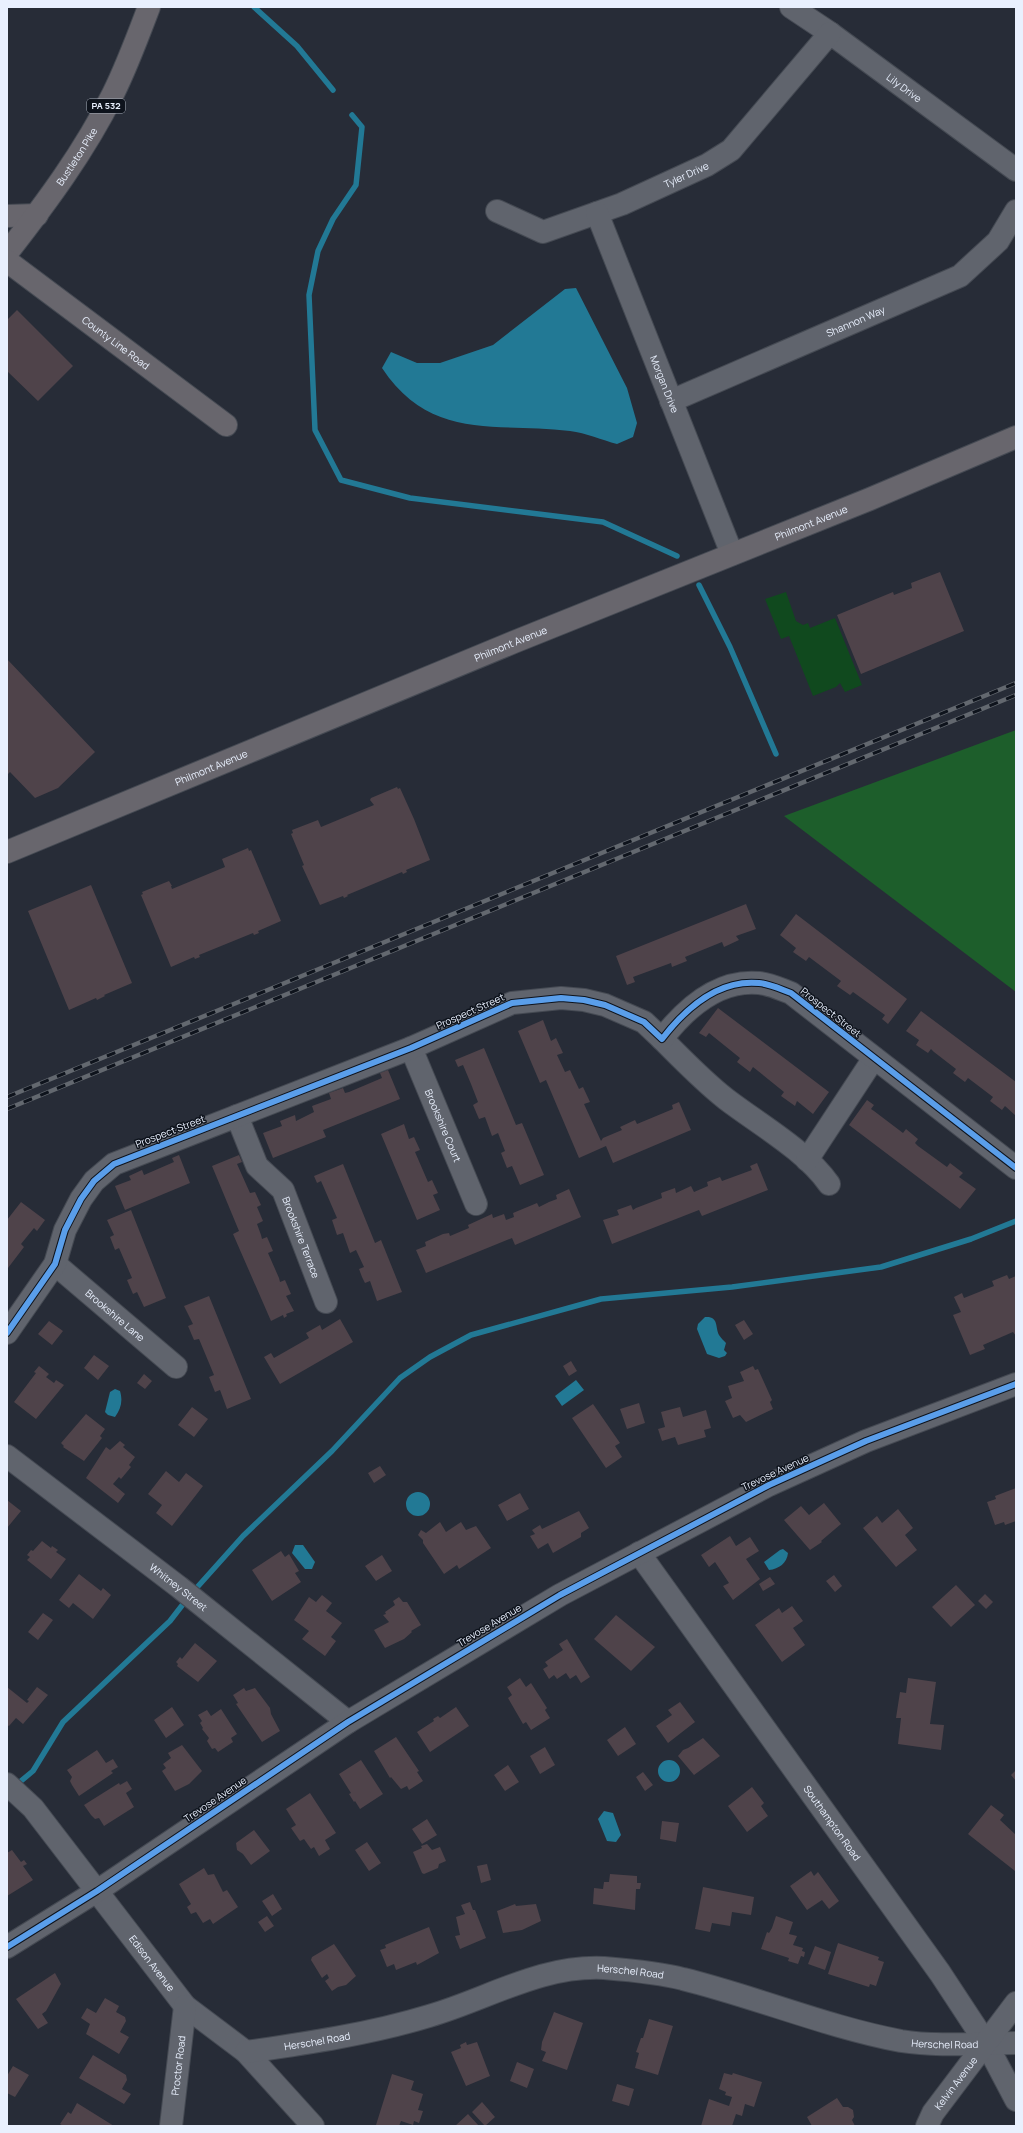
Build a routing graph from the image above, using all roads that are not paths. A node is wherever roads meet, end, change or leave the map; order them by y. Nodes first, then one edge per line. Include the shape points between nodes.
1 (149, 7) edge
2 (791, 7) edge
3 (830, 33) junction
4 (1016, 170) edge
5 (497, 211) dead end
6 (1016, 211) edge
7 (598, 213) junction
8 (37, 215) junction
9 (7, 216) edge
10 (7, 253) edge
11 (7, 261) edge
12 (671, 401) junction
13 (226, 425) dead end
14 (1016, 437) edge
15 (732, 554) junction
16 (7, 852) edge
17 (662, 1039) junction
18 (411, 1048) junction
19 (874, 1058) junction
20 (237, 1116) junction
21 (807, 1160) junction
22 (1016, 1168) edge
23 (829, 1184) dead end
24 (476, 1204) dead end
25 (55, 1264) junction
26 (326, 1302) dead end
27 (7, 1332) edge
28 (176, 1367) dead end
29 (1016, 1384) edge
30 (7, 1456) edge
31 (639, 1552) junction
32 (348, 1722) junction
33 (7, 1784) edge
34 (97, 1891) junction
35 (7, 1947) edge
36 (1016, 2004) edge
37 (185, 2006) junction
38 (986, 2043) junction
39 (1016, 2043) edge
40 (246, 2052) junction
41 (1016, 2100) edge
42 (171, 2126) edge
43 (313, 2126) edge
44 (927, 2126) edge

1 - 8 main road, Bustleton Pike / PA 532 via 99,120 67,173
2 - 3 street, Lily Drive
3 - 4 street, Lily Drive
3 - 7 street, Tyler Drive via 731,150 707,166
5 - 7 street, Tyler Drive via 543,232
6 - 12 street, Shannon Way via 998,241 960,276
7 - 12 street, Morgan Drive
8 - 9 main road
8 - 10 main road, Bustleton Pike / PA 532
11 - 13 main road, County Line Road
12 - 15 street, Morgan Drive
14 - 15 main road, Philmont Avenue
15 - 16 main road, Philmont Avenue
17 - 18 street, Prospect Street via 644,1022 626,1014 591,1002 561,998 512,1003
17 - 19 street, Prospect Street via 676,1020 705,998 732,986 760,983 791,993
17 - 21 street, Prospect Street via 724,1098
18 - 20 street, Prospect Street
18 - 24 street, Brookshire Court
19 - 21 street
19 - 22 street, Prospect Street
20 - 25 street, Prospect Street via 114,1164 94,1181 81,1199 65,1230
20 - 26 street, Brookshire Terrace via 257,1166 283,1190
21 - 23 street, Prospect Street
25 - 27 street, Prospect Street
25 - 28 street, Brookshire Lane
29 - 31 street, Trevose Avenue via 866,1441 769,1485
30 - 32 street, Whitney Street via 201,1604
31 - 32 street, Trevose Avenue via 560,1595
31 - 38 street, Southampton Road via 940,1973
32 - 34 street, Trevose Avenue
33 - 34 street, Edison Avenue via 24,1799
34 - 35 street, Trevose Avenue
34 - 37 street, Edison Avenue
36 - 38 street, Kelvin Avenue
37 - 40 street, Edison Avenue
37 - 42 street, Proctor Road
38 - 39 street, Herschel Road
38 - 40 street, Herschel Road via 947,2045 901,2041 681,1978 603,1968 547,1974 506,1986 433,2015 385,2030
38 - 41 street, Southampton Road
38 - 44 street, Kelvin Avenue via 933,2113
40 - 43 street, Edison Avenue

